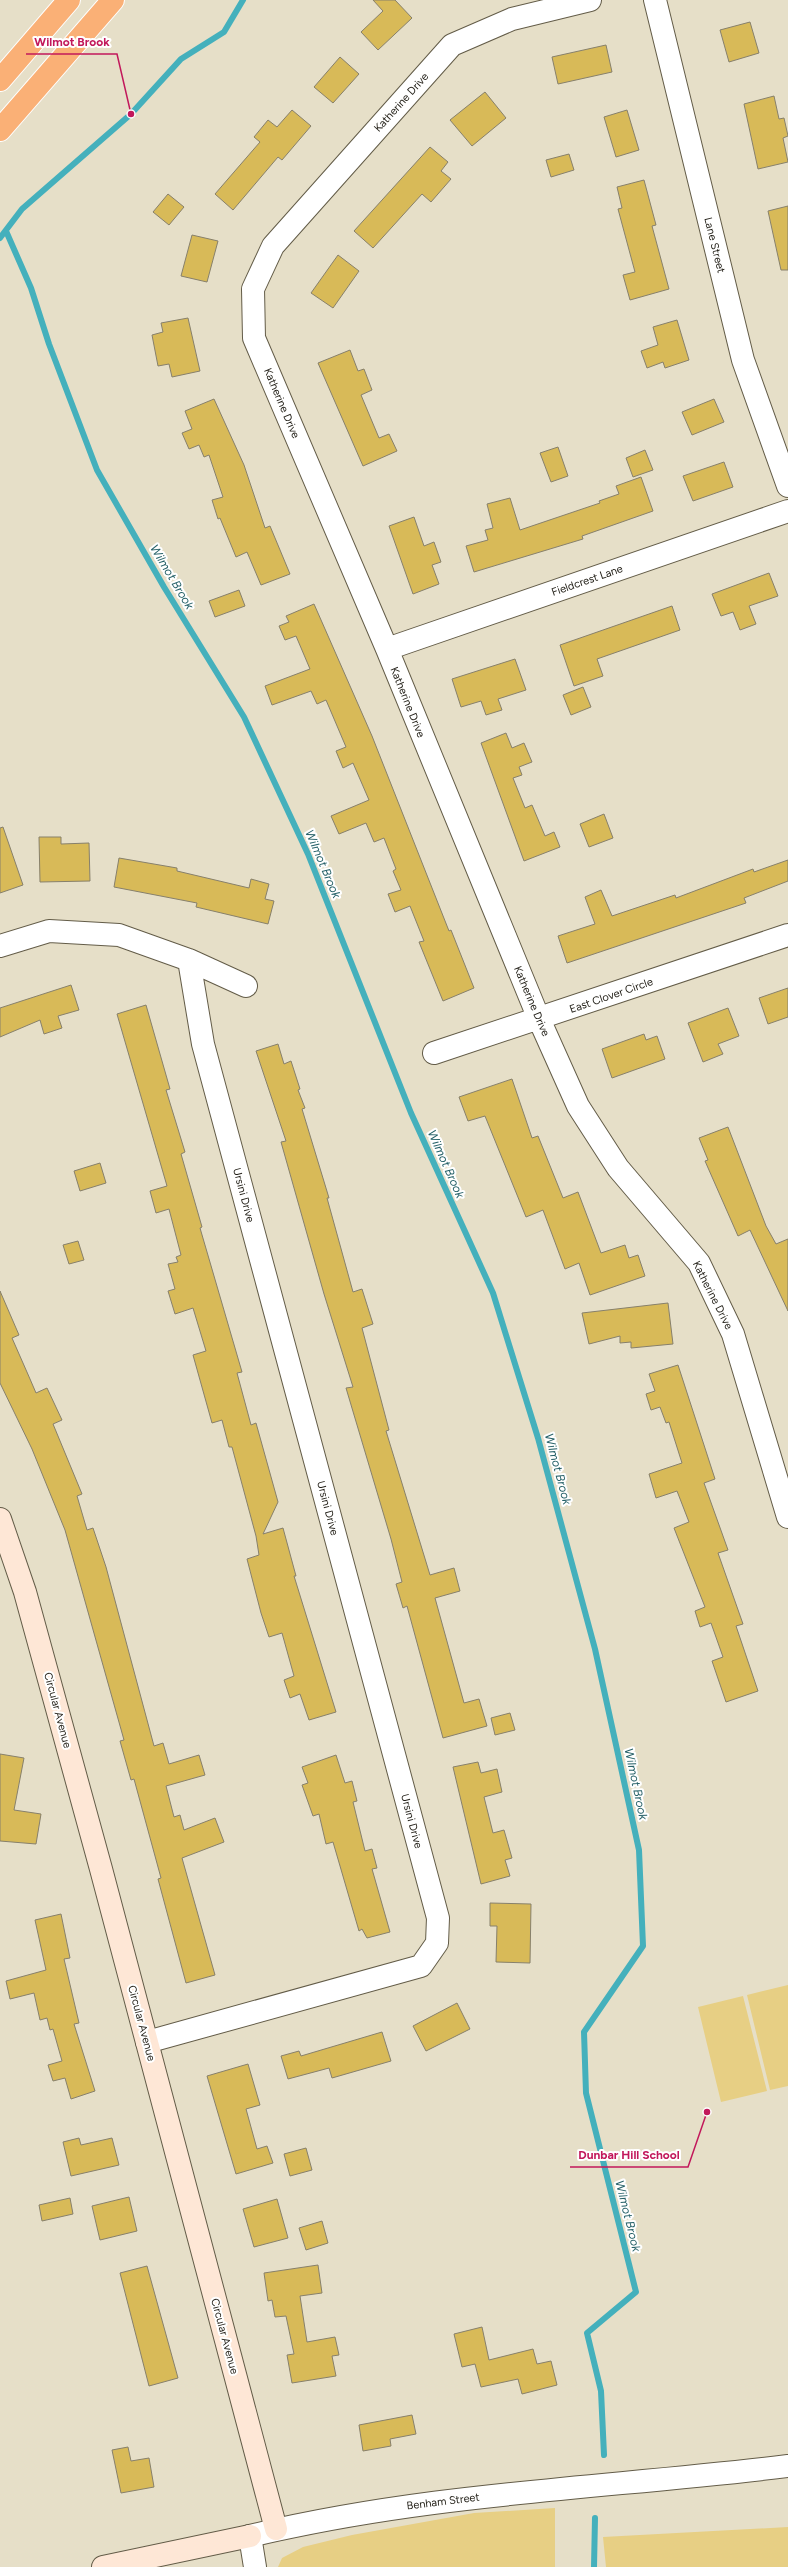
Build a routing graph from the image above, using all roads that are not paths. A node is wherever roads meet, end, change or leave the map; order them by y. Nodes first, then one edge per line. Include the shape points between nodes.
1 (69, 0) edge
2 (113, 0) edge
3 (590, 0) edge
4 (655, 0) edge
5 (0, 80) edge
6 (0, 130) edge
7 (788, 486) edge
8 (788, 511) edge
9 (387, 649) junction
10 (788, 936) edge
11 (0, 946) edge
12 (189, 960) junction
13 (246, 986) dead end
14 (539, 1019) junction
15 (434, 1053) dead end
16 (788, 1516) edge
17 (0, 1519) edge
18 (147, 2042) junction
19 (788, 2466) edge
20 (276, 2529) junction
21 (250, 2536) junction
22 (103, 2567) edge
23 (255, 2567) edge

1 - 5 highway
2 - 6 highway
3 - 9 street, Katherine Drive via 512,19 452,45 273,246 253,289 254,338
4 - 7 street, Lane Street via 743,360
8 - 9 street, Fieldcrest Lane
9 - 14 street, Katherine Drive
10 - 14 street, East Clover Circle
11 - 12 street via 49,931 119,935
12 - 13 street
12 - 18 street, Ursini Drive via 205,1052 438,1918 437,1943 421,1966
14 - 15 street, East Clover Circle
14 - 16 street, Katherine Drive via 578,1106 614,1162 699,1263 733,1334
17 - 18 main road, Circular Avenue via 27,1599
18 - 20 main road, Circular Avenue
19 - 20 street, Benham Street via 409,2505
20 - 21 street, Benham Street
21 - 22 main road, Benham Street
21 - 23 street

